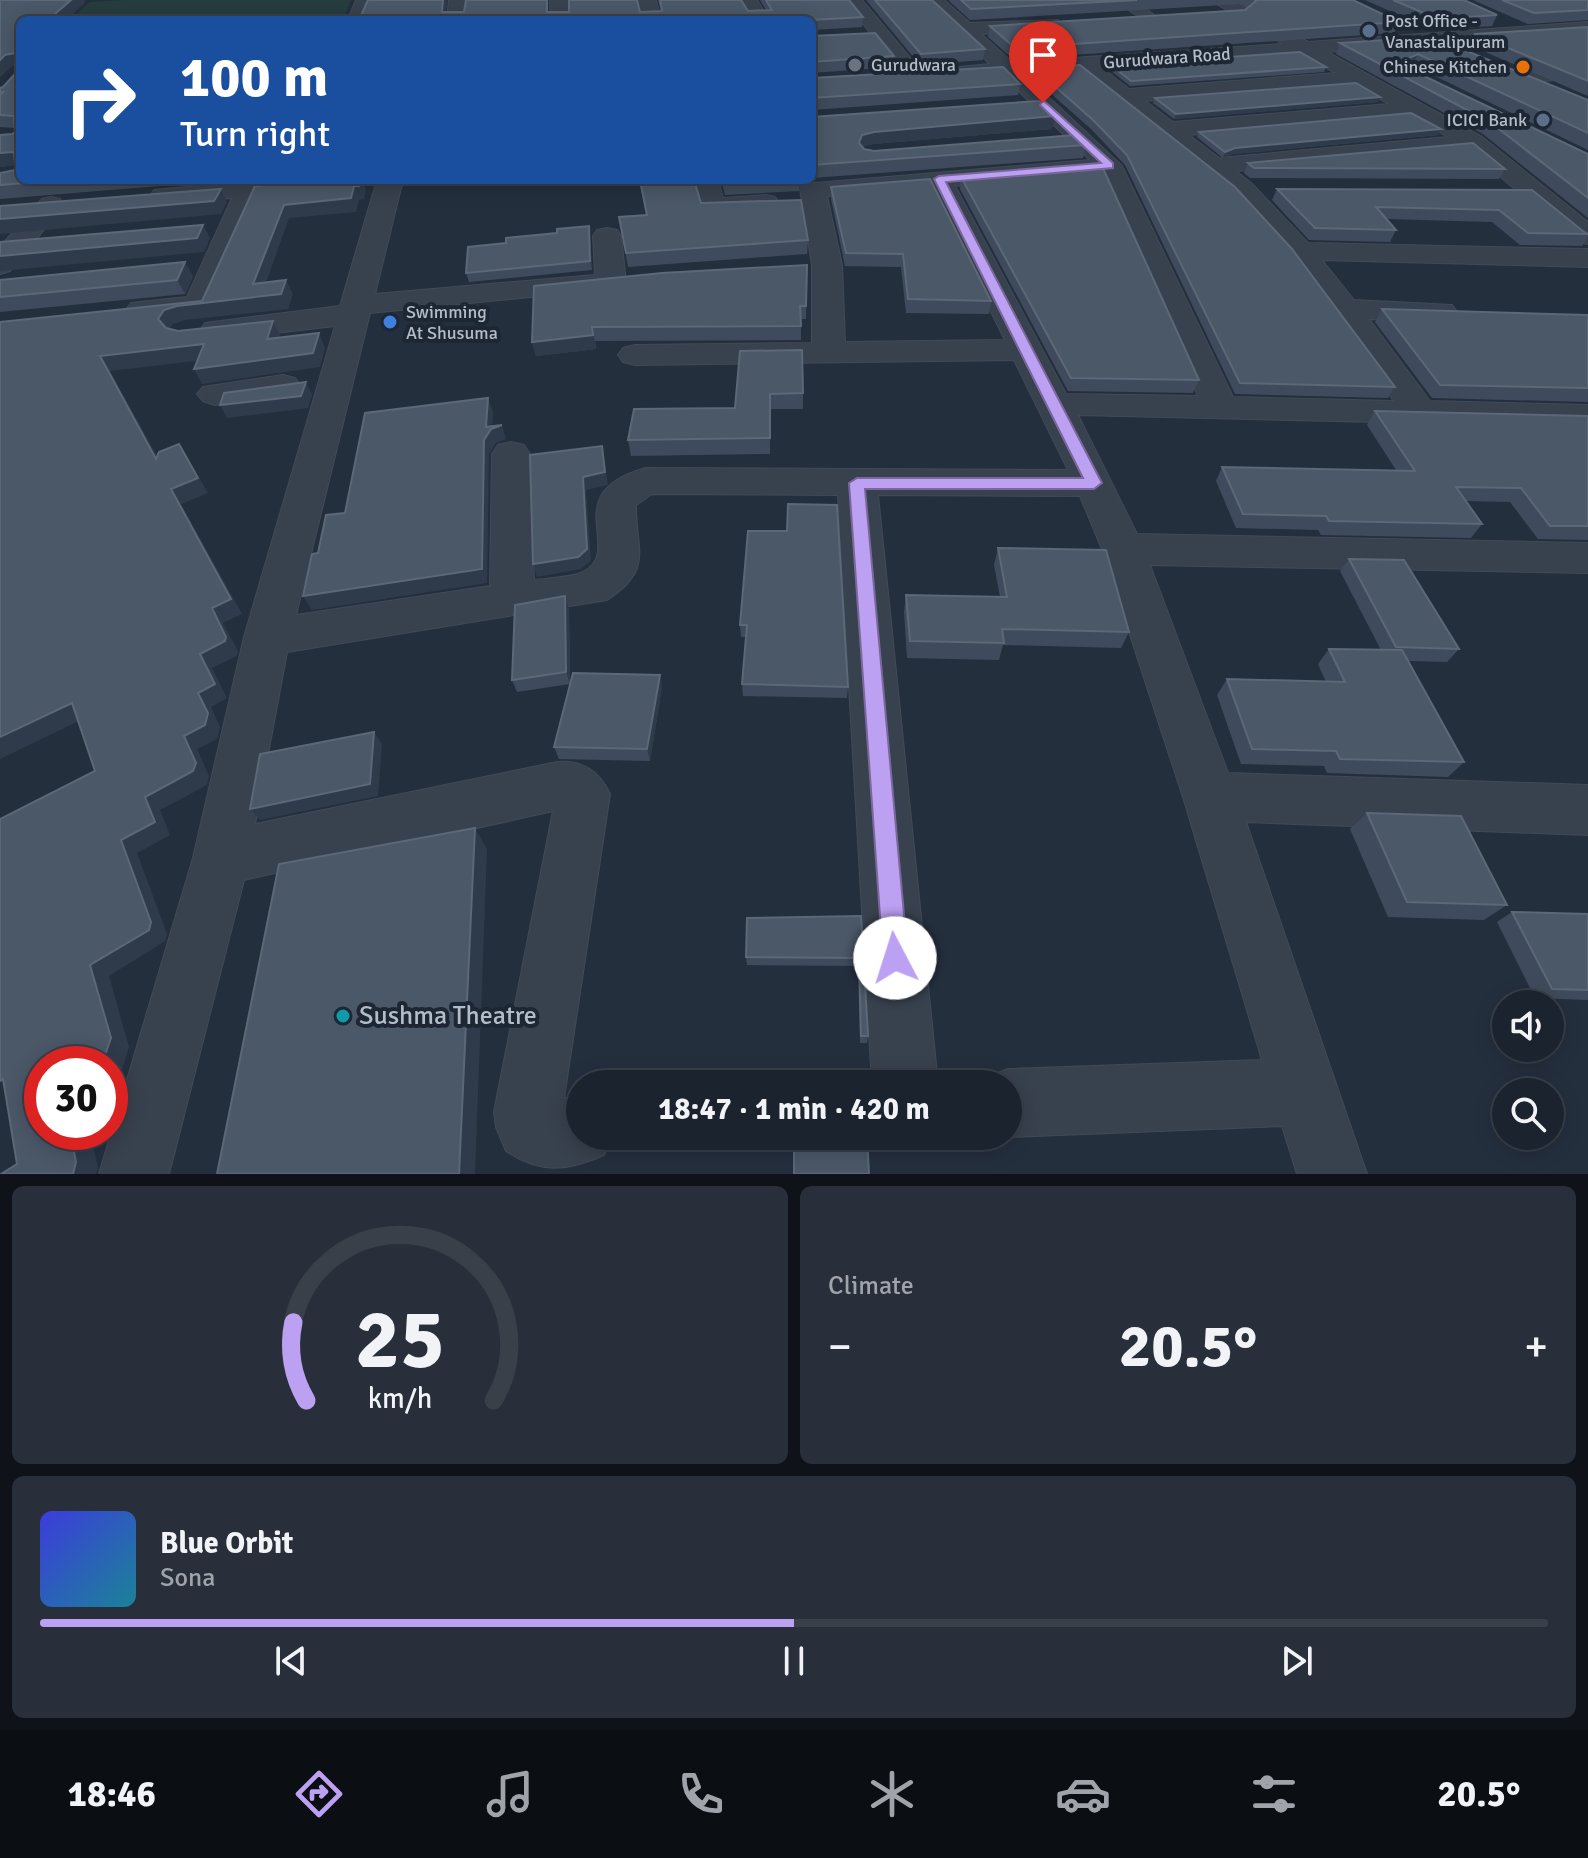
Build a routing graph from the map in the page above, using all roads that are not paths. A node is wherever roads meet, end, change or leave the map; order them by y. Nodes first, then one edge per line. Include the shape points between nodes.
1 (853, 0) edge
2 (934, 0) edge
3 (1122, 0) edge
4 (1215, 7) edge
5 (1040, 8) edge
6 (1566, 9) edge
7 (1491, 16) edge
8 (1588, 18) edge
9 (1120, 20) edge
10 (1385, 20) edge
11 (1588, 28) edge
12 (965, 29) junction
13 (1550, 30) junction
14 (1530, 32) junction
15 (882, 35) junction
16 (854, 36) edge
17 (1425, 40) junction
18 (1353, 45) junction
19 (1588, 45) edge
20 (1302, 48) junction
21 (1466, 57) edge
22 (1083, 63) junction
23 (1394, 66) edge
24 (1005, 69) junction
25 (1588, 71) edge
26 (914, 75) junction
27 (885, 77) edge
28 (1359, 78) junction
29 (1123, 96) junction
30 (1555, 98) edge
31 (1043, 103) junction
32 (1012, 105) edge
33 (1415, 108) junction
34 (1166, 130) junction
35 (1081, 136) junction
36 (1050, 139) edge
37 (1474, 142) junction
38 (1110, 166) junction
39 (1211, 166) junction
40 (939, 179) junction
41 (313, 184) edge
42 (389, 184) edge
43 (706, 184) edge
44 (249, 189) junction
45 (1243, 189) junction
46 (1272, 189) dead end
47 (1500, 190) edge
48 (1531, 190) junction
49 (143, 197) edge
50 (816, 201) junction
51 (82, 202) edge
52 (51, 205) junction
53 (13, 208) edge
54 (232, 225) junction
55 (201, 227) edge
56 (607, 236) dead end
57 (1588, 236) edge
58 (49, 241) edge
59 (9, 244) edge
60 (1300, 251) junction
61 (1588, 258) edge
62 (215, 263) junction
63 (0, 265) edge
64 (827, 265) junction
65 (185, 266) edge
66 (797, 267) edge
67 (31, 280) edge
68 (0, 283) edge
69 (199, 305) junction
70 (1345, 309) junction
71 (355, 310) junction
72 (1466, 312) edge
73 (107, 314) edge
74 (1025, 350) junction
75 (829, 352) junction
76 (635, 355) dead end
77 (337, 378) junction
78 (215, 394) dead end
79 (1052, 404) junction
80 (1220, 407) junction
81 (1419, 411) junction
82 (1588, 416) edge
83 (511, 454) dead end
84 (857, 483) junction
85 (1094, 483) junction
86 (1123, 549) junction
87 (1588, 558) edge
88 (512, 598) junction
89 (267, 637) junction
90 (1210, 797) junction
91 (1588, 810) edge
92 (221, 858) junction
93 (904, 1070) edge
94 (1306, 1092) junction
95 (1022, 1102) edge
96 (566, 1132) edge
97 (134, 1174) edge
98 (1332, 1174) edge

1 - 15 street
2 - 12 street
3 - 9 street via 1157,18
4 - 20 street via 1241,12
5 - 12 street via 1068,23
6 - 8 street
7 - 14 street
10 - 17 street
11 - 13 street, Gurudwara Road
12 - 24 street
13 - 14 street, Gurudwara Road
13 - 19 street
14 - 17 street, Gurudwara Road
15 - 16 street
15 - 26 street
17 - 18 street, Gurudwara Road
17 - 21 street
18 - 20 street, Gurudwara Road
18 - 23 street
20 - 22 street, Gurudwara Road
20 - 28 street
22 - 24 street, Gurudwara Road
22 - 29 street
24 - 26 street, Gurudwara Road
24 - 31 street
25 - 30 street via 1510,75
26 - 27 street, Gurudwara Road
28 - 29 street
28 - 33 street
29 - 34 street
31 - 32 street
31 - 35 street
33 - 34 street
33 - 37 street
34 - 39 street
35 - 36 street
35 - 38 street
37 - 39 street
37 - 48 street
38 - 40 street
38 - 80 street
39 - 45 street
40 - 50 street via 813,189
40 - 74 street
41 - 44 street
42 - 71 street
43 - 50 street via 712,207
44 - 49 street
44 - 54 street
45 - 46 street
45 - 60 street
47 - 48 street
48 - 57 street
50 - 64 street
51 - 52 street
52 - 53 street
52 - 59 street
54 - 55 street
54 - 62 street
56 - 71 street via 624,280
58 - 59 street
59 - 63 street
60 - 61 street
60 - 70 street
62 - 65 street
62 - 69 street
64 - 66 street
64 - 75 street
67 - 68 street
69 - 71 street via 186,333
69 - 73 street
70 - 72 street
70 - 81 street
71 - 77 street
74 - 75 street
74 - 79 street
75 - 76 street
77 - 78 street
77 - 89 street
79 - 80 street
79 - 85 street
80 - 81 street
81 - 82 street
83 - 88 street
84 - 85 street
84 - 88 street via 646,481 625,488 616,500 619,561 610,576 591,588
84 - 93 street
85 - 86 street
86 - 87 street
86 - 90 street
88 - 89 street
89 - 92 street
90 - 91 street
90 - 94 street
92 - 96 street via 557,786 578,787 583,794 528,1112 530,1127 541,1134
92 - 97 street
94 - 95 street
94 - 98 street

